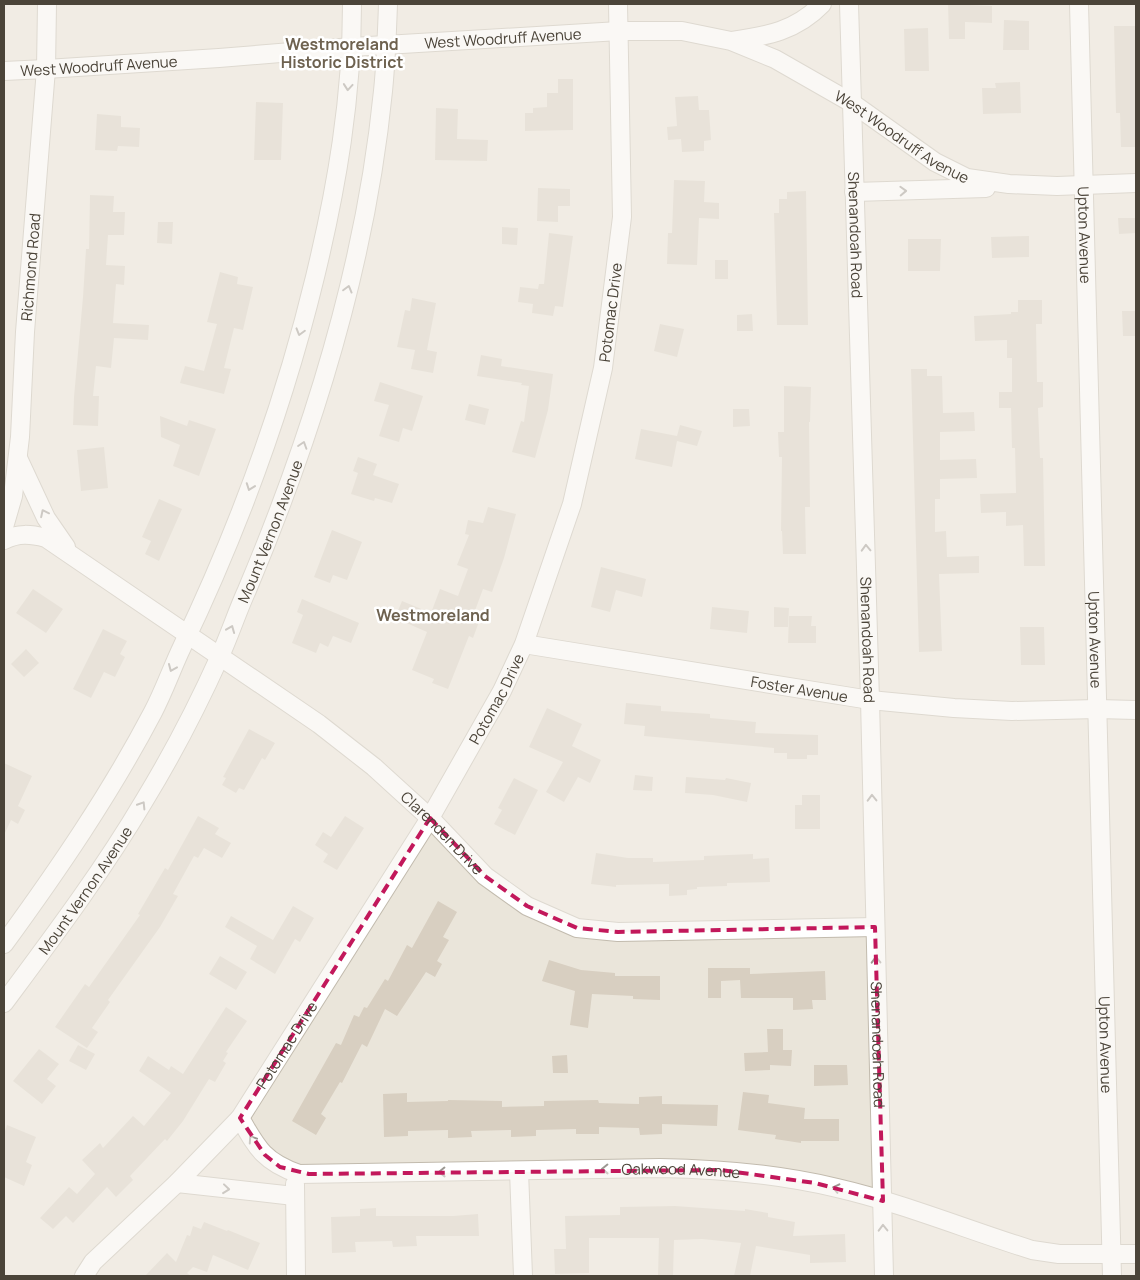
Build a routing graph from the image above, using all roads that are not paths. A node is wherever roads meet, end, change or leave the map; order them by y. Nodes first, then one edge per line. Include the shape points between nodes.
1 (47, 4) edge
2 (352, 4) edge
3 (388, 4) edge
4 (618, 4) edge
5 (822, 4) edge
6 (849, 4) edge
7 (1079, 4) edge
8 (619, 31) junction
9 (731, 41) junction
10 (386, 45) junction
11 (352, 47) junction
12 (46, 69) junction
13 (4, 71) edge
14 (852, 103) junction
15 (1136, 183) edge
16 (1084, 185) junction
17 (1057, 186) junction
18 (854, 192) junction
19 (18, 458) junction
20 (4, 527) edge
21 (4, 540) edge
22 (70, 554) junction
23 (188, 634) junction
24 (524, 644) junction
25 (220, 656) junction
26 (870, 700) junction
27 (1097, 709) junction
28 (1136, 710) edge
29 (430, 818) junction
30 (876, 927) junction
31 (4, 944) edge
32 (4, 1003) edge
33 (240, 1118) junction
34 (519, 1171) junction
35 (299, 1174) junction
36 (177, 1183) junction
37 (294, 1196) junction
38 (883, 1201) junction
39 (1136, 1254) edge
40 (1111, 1255) junction
41 (84, 1276) edge
42 (296, 1276) edge
43 (523, 1276) edge
44 (884, 1276) edge
45 (1112, 1276) edge

1 - 12 street, Richmond Road
2 - 11 street
3 - 10 street, Mount Vernon Avenue
4 - 8 street, Potomac Drive
5 - 9 street, West Woodruff Avenue via 800,22 783,30
6 - 14 street, Shenandoah Road
7 - 16 street, Upton Avenue
8 - 9 street, West Woodruff Avenue via 682,32
8 - 10 street, West Woodruff Avenue
8 - 24 street, Potomac Drive via 622,217 603,368 572,504
9 - 14 street, West Woodruff Avenue via 776,59
10 - 11 street, West Woodruff Avenue
25 -> 10 street, Mount Vernon Avenue via 266,545 327,371 352,275 369,187 383,92
11 - 12 street, West Woodruff Avenue
11 -> 23 street via 337,178 305,317 241,513
12 - 13 street, West Woodruff Avenue
12 - 19 street, Richmond Road
14 - 17 street, West Woodruff Avenue via 935,162 967,178
14 - 18 street, Shenandoah Road
15 - 16 street, West Woodruff Avenue
16 - 17 street, West Woodruff Avenue
16 - 27 street, Upton Avenue
18 -> 17 street, West Woodruff Avenue
26 -> 18 street, Shenandoah Road
19 - 20 street, Richmond Road via 13,496
22 -> 19 street, Clarenden Drive via 46,518
21 - 22 street, Clarenden Drive via 14,535 29,534 46,538
22 - 23 street, Clarenden Drive
23 - 25 street, Clarenden Drive
23 -> 31 street via 154,710 89,822
24 - 26 street, Foster Avenue
24 - 29 street, Potomac Drive via 502,691
25 - 29 street, Clarenden Drive via 319,724 374,767
32 -> 25 street, Mount Vernon Avenue via 86,892 145,801
26 - 27 street, Foster Avenue via 1012,711
30 -> 26 street, Shenandoah Road
27 - 28 street, Foster Avenue
27 - 40 street, Upton Avenue
29 - 30 street, Clarenden Drive via 485,876 526,906 577,928 618,932
29 - 33 street, Potomac Drive
38 -> 30 street, Shenandoah Road
35 -> 33 street, Oakwood Avenue via 280,1167 265,1155
33 - 36 street, Potomac Drive
34 -> 35 street, Oakwood Avenue
38 -> 34 street, Oakwood Avenue via 815,1183 721,1170
34 - 43 street
35 - 37 street
36 -> 37 street
36 - 41 street, Potomac Drive via 93,1262
37 - 42 street
38 - 40 street, Oakwood Avenue via 1032,1250
44 -> 38 street, Shenandoah Road
39 - 40 street, Oakwood Avenue
40 - 45 street, Upton Avenue

